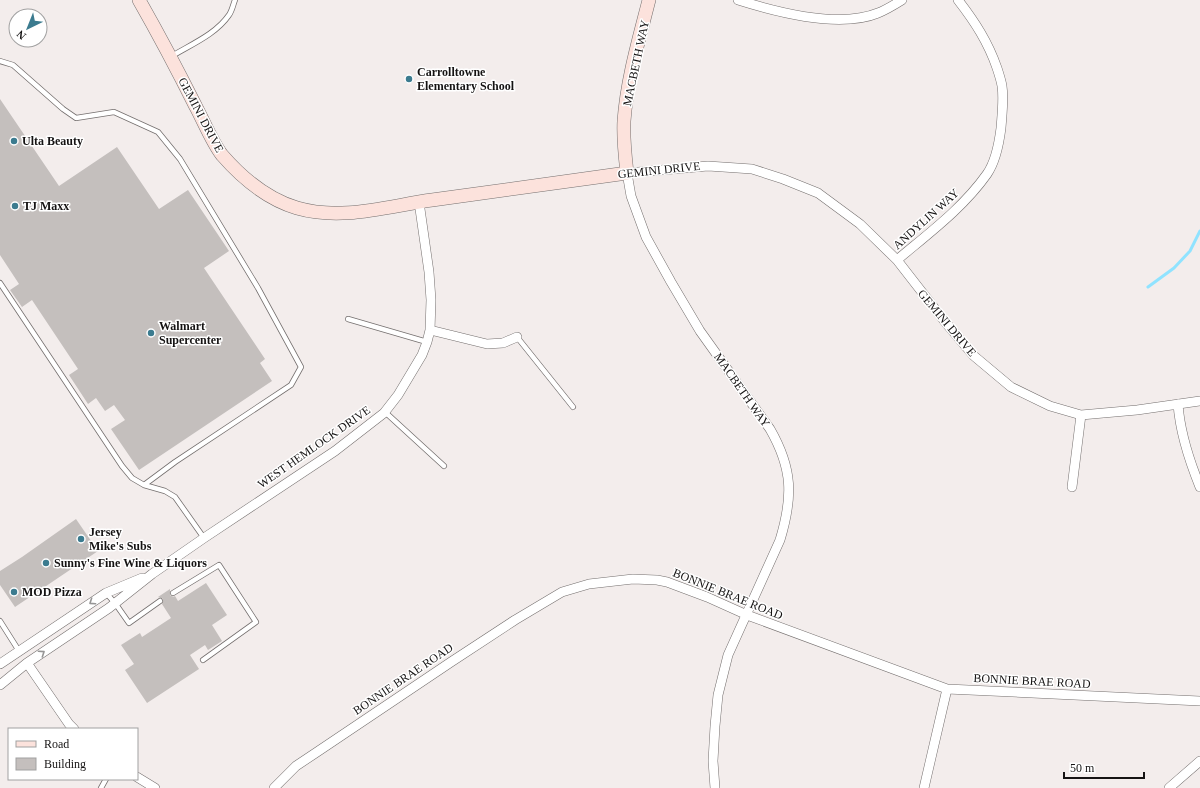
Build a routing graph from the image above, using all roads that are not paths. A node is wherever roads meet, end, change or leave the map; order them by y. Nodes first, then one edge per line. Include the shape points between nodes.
1 (139, 0) edge
2 (235, 0) edge
3 (650, 0) edge
4 (738, 0) edge
5 (902, 0) edge
6 (958, 0) edge
7 (171, 56) junction
8 (0, 61) edge
9 (627, 173) junction
10 (419, 202) junction
11 (897, 260) junction
12 (0, 284) edge
13 (348, 319) dead end
14 (430, 330) junction
15 (517, 337) joint
16 (427, 342) junction
17 (1200, 401) edge
18 (1178, 404) junction
19 (573, 407) dead end
20 (385, 412) junction
21 (1081, 415) junction
22 (444, 466) dead end
23 (144, 484) junction
24 (1072, 487) dead end
25 (1200, 487) edge
26 (204, 538) junction
27 (152, 574) junction
28 (106, 593) junction
29 (173, 593) dead end
30 (160, 601) dead end
31 (115, 603) junction
32 (747, 615) junction
33 (0, 621) edge
34 (19, 651) junction
35 (203, 660) dead end
36 (27, 663) junction
37 (0, 664) edge
38 (0, 685) edge
39 (947, 689) junction
40 (1200, 701) edge
41 (73, 728) edge
42 (1200, 761) edge
43 (138, 778) edge
44 (155, 788) edge
45 (274, 788) edge
46 (715, 788) edge
47 (924, 788) edge
48 (1169, 788) edge

1 - 7 street, GEMINI DRIVE
2 - 7 lane via 230,14 220,25
3 - 9 street, MACBETH WAY via 628,85 624,120
4 - 5 street via 804,17 853,19 876,14
6 - 11 street, ANDYLIN WAY via 982,33 992,53 1002,85 1000,137 988,173 970,196
7 - 10 street, GEMINI DRIVE via 220,153 239,174 258,189 298,208 332,213 357,212
8 - 23 lane via 13,66 76,118 114,112 158,132 180,159 258,288 301,367 291,385
9 - 10 street, GEMINI DRIVE
9 - 11 street, GEMINI DRIVE via 708,166 752,169 818,193 860,224
9 - 32 street, MACBETH WAY via 631,196 646,237 700,331 770,429 779,446 787,472 789,493 786,521
10 - 14 street, WEST HEMLOCK DRIVE via 429,272
11 - 21 street, GEMINI DRIVE via 974,356 1011,387 1050,406
12 - 23 lane via 122,466 132,478
13 - 16 lane
14 - 15 street via 488,344 502,343
14 - 16 street, WEST HEMLOCK DRIVE
15 - 19 lane
16 - 20 street, WEST HEMLOCK DRIVE via 411,374
17 - 18 street, GEMINI DRIVE
18 - 21 street, GEMINI DRIVE
18 - 25 street via 1179,421 1189,460
20 - 22 lane
20 - 26 street, WEST HEMLOCK DRIVE via 335,451
21 - 24 street
23 - 26 lane via 166,491 175,497
26 - 27 street, WEST HEMLOCK DRIVE
27 - 28 street, WEST HEMLOCK DRIVE
27 - 31 street, WEST HEMLOCK DRIVE
28 - 31 lane
28 -> 34 street, WEST HEMLOCK DRIVE
29 - 35 lane via 219,565 256,622
30 - 31 lane via 129,623
36 -> 31 street, WEST HEMLOCK DRIVE
32 - 39 street, BONNIE BRAE ROAD
32 - 45 street, BONNIE BRAE ROAD via 707,597 657,580 617,580 589,584 562,592 457,658 296,766
32 - 46 street, MACBETH WAY via 728,655 718,695 713,761
33 - 34 lane
34 - 37 street, WEST HEMLOCK DRIVE
36 - 38 street, WEST HEMLOCK DRIVE
36 - 41 street
39 - 40 street, BONNIE BRAE ROAD
39 - 47 street
42 - 48 street
43 - 44 street

